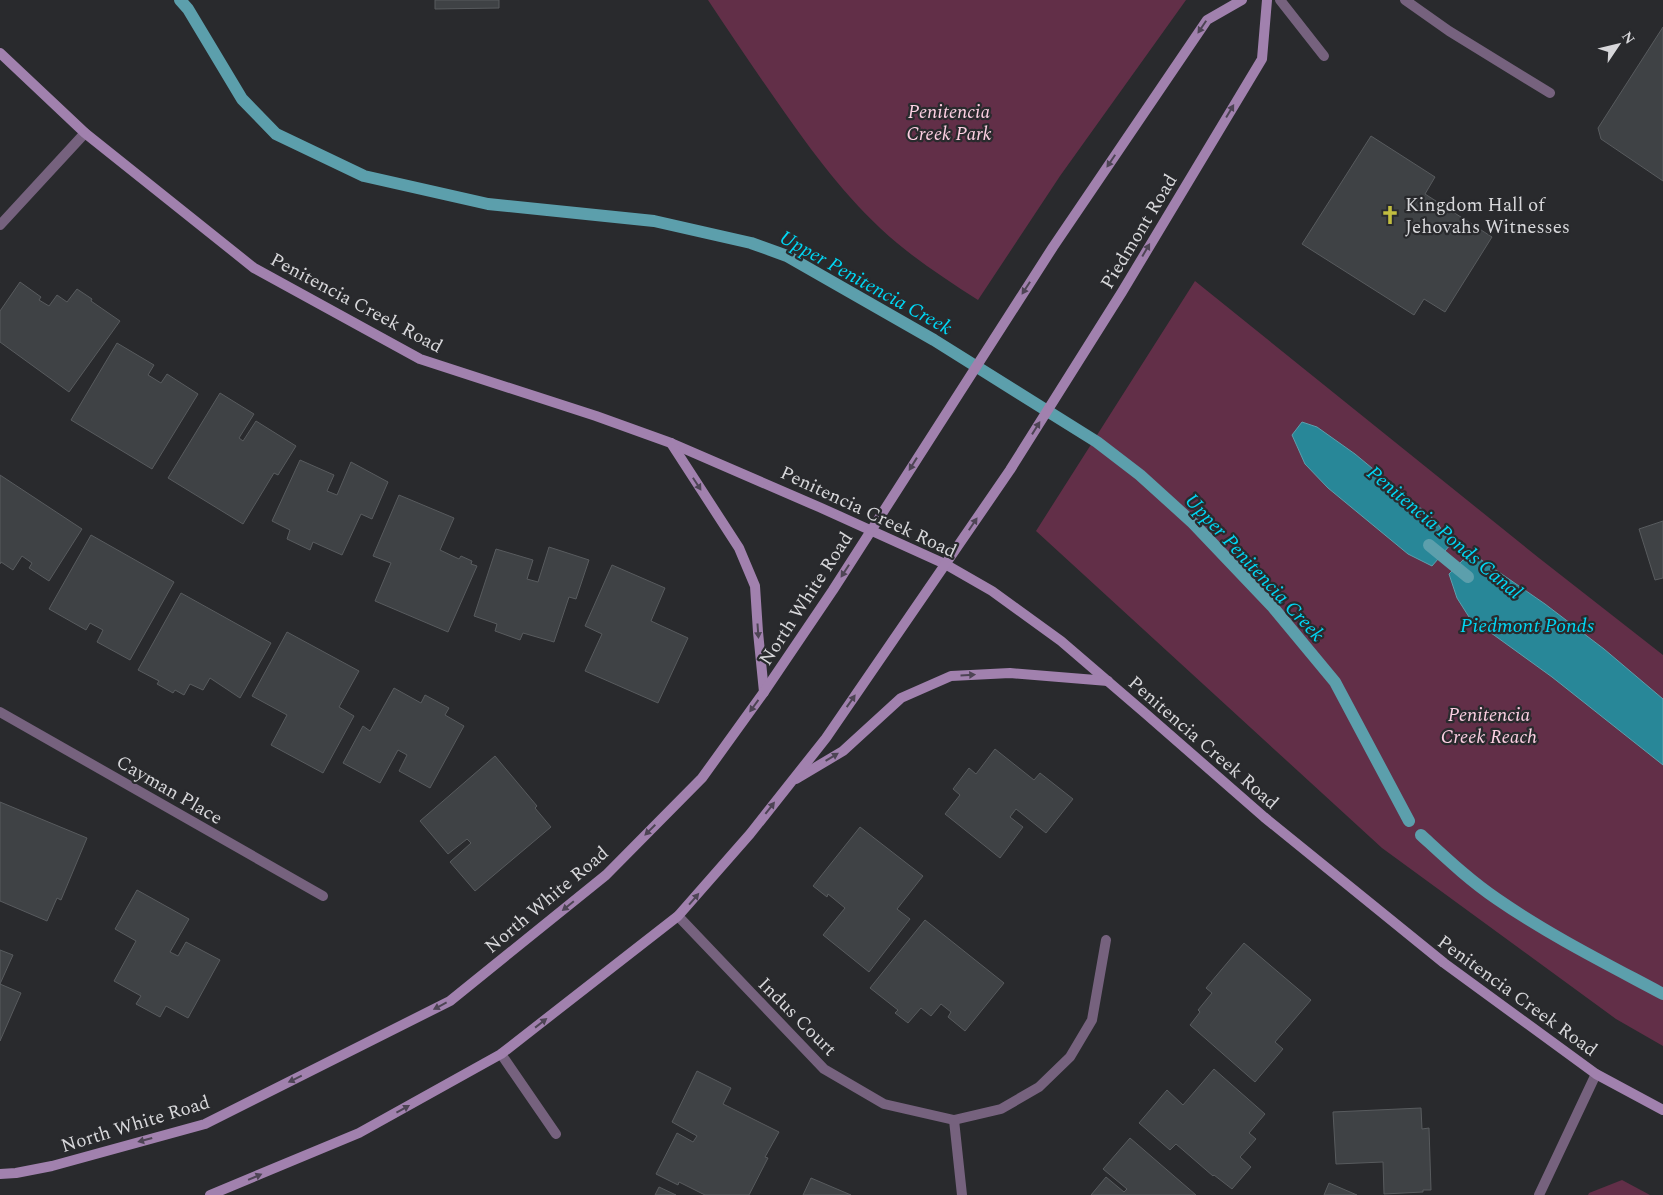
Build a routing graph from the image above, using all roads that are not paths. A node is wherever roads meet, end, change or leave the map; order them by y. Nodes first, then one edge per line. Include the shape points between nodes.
1 (1242, 0) edge
2 (1268, 0) edge
3 (1280, 0) edge
4 (1405, 0) edge
5 (0, 53) edge
6 (1324, 56) dead end
7 (1550, 93) dead end
8 (85, 133) junction
9 (0, 225) edge
10 (671, 443) junction
11 (871, 530) junction
12 (945, 564) junction
13 (1108, 681) junction
14 (764, 692) junction
15 (0, 712) edge
16 (791, 782) junction
17 (323, 896) dead end
18 (678, 916) junction
19 (1106, 940) dead end
20 (501, 1054) junction
21 (1596, 1074) junction
22 (1663, 1110) edge
23 (954, 1120) junction
24 (556, 1134) dead end
25 (0, 1174) edge
26 (210, 1195) edge
27 (962, 1195) edge
28 (1539, 1195) edge

1 -> 11 main road, North White Road via 1207,20 1053,247
12 -> 2 main road, Piedmont Road via 1010,470 1122,292 1262,59
3 - 6 street
4 - 7 street
5 - 8 main road, Penitencia Creek Road
8 - 9 street
8 - 10 main road, Penitencia Creek Road via 254,268 420,360
10 - 11 main road, Penitencia Creek Road
10 -> 14 main road via 739,548 755,586
11 - 12 main road, Penitencia Creek Road
11 -> 14 main road, North White Road
12 - 13 main road, Penitencia Creek Road via 992,591 1061,641
16 -> 12 main road via 826,738
16 -> 13 main road via 843,751 901,698 951,676 1010,672
13 - 21 main road, Penitencia Creek Road via 1264,817 1407,934
14 -> 25 main road, North White Road via 702,778 606,875 450,1001 205,1124 52,1166
15 - 17 street, Cayman Place
18 -> 16 main road
20 -> 18 main road
18 - 23 street, Indus Court via 824,1069 884,1104
19 - 23 street, Indus Court via 1092,1020 1070,1057 1039,1087 1001,1109
20 - 24 street
26 -> 20 main road via 359,1133
21 - 22 main road, Penitencia Creek Road
21 - 28 street
23 - 27 street

